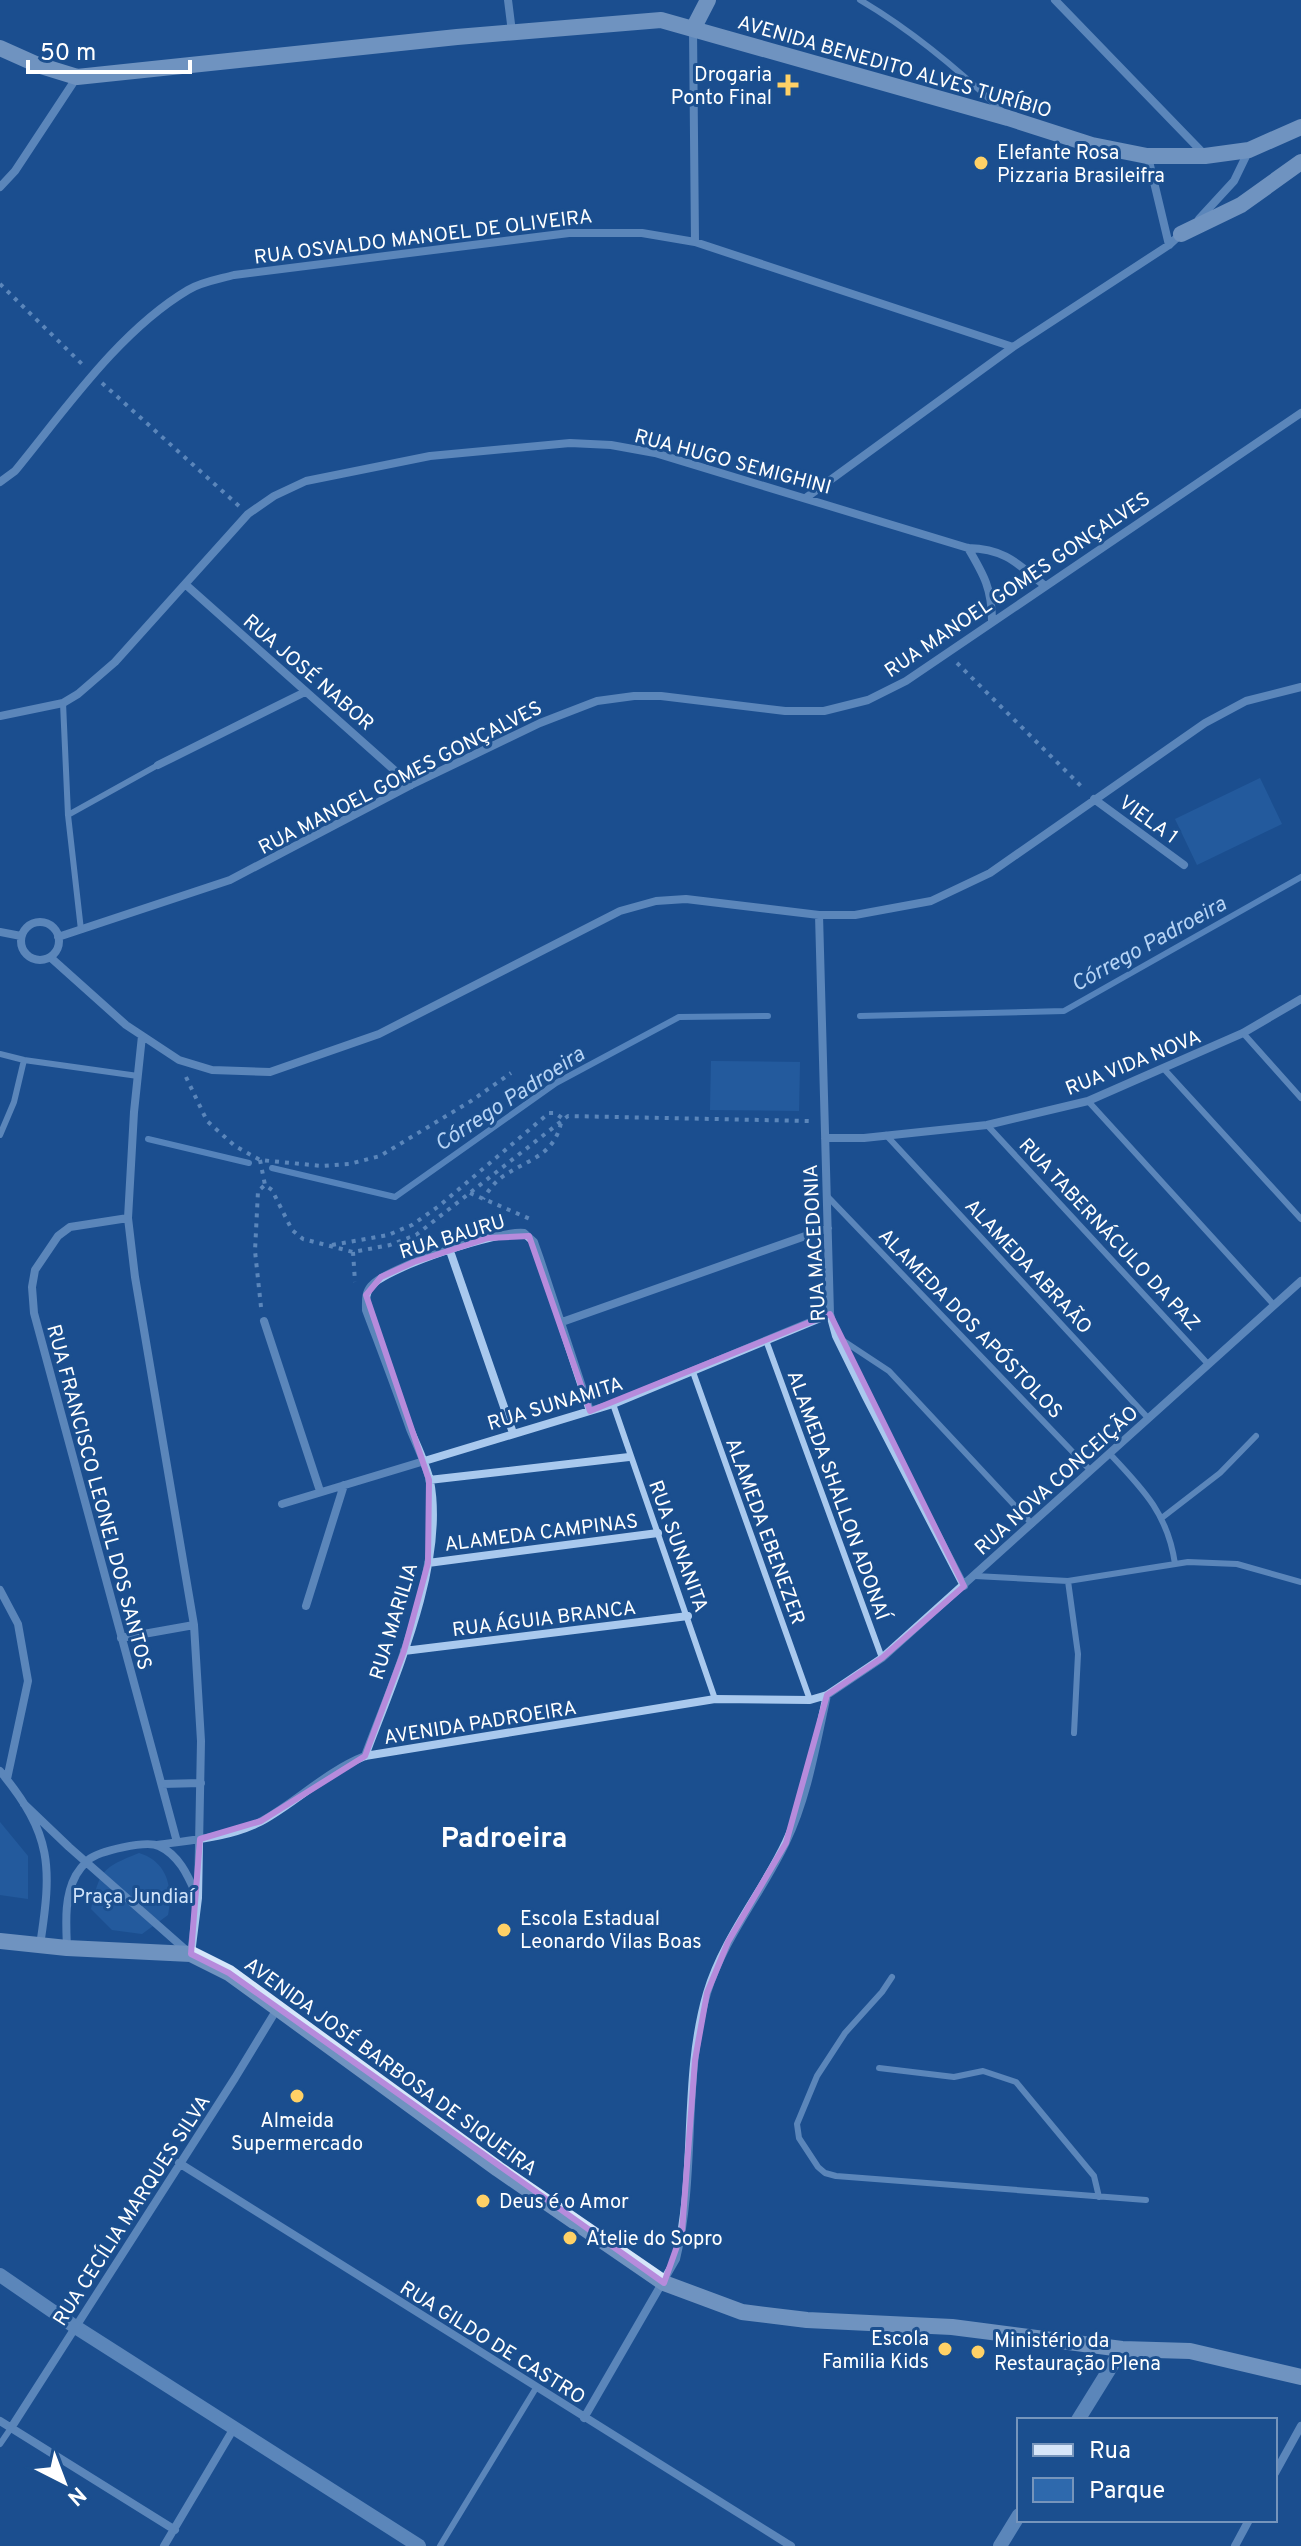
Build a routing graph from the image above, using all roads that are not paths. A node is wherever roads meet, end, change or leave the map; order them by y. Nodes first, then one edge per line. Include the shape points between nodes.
1 (508, 0) edge
2 (708, 0) edge
3 (860, 0) edge
4 (1055, 0) edge
5 (693, 29) junction
6 (512, 33) junction
7 (0, 48) edge
8 (77, 77) junction
9 (1008, 118) junction
10 (1301, 127) edge
11 (1249, 150) junction
12 (1147, 156) junction
13 (1205, 156) junction
14 (1301, 162) edge
15 (0, 187) edge
16 (1175, 240) junction
17 (695, 242) junction
18 (1013, 347) junction
19 (1301, 413) edge
20 (0, 482) edge
21 (807, 497) junction
22 (968, 548) junction
23 (185, 584) junction
24 (1044, 585) junction
25 (992, 621) junction
26 (1301, 687) edge
27 (305, 692) junction
28 (63, 703) junction
29 (0, 716) edge
30 (158, 765) joint
31 (411, 785) junction
32 (1094, 799) junction
33 (68, 815) junction
34 (1184, 865) dead end
35 (819, 915) junction
36 (81, 930) junction
37 (0, 932) edge
38 (21, 936) junction
39 (58, 937) junction
40 (50, 957) junction
41 (1301, 999) edge
42 (1243, 1033) junction
43 (142, 1036) junction
44 (0, 1054) edge
45 (24, 1060) junction
46 (1164, 1069) junction
47 (138, 1076) junction
48 (1301, 1098) edge
49 (1088, 1101) junction
50 (987, 1125) junction
51 (0, 1135) edge
52 (886, 1135) junction
53 (825, 1138) junction
54 (828, 1197) junction
55 (128, 1218) junction
56 (1301, 1219) edge
57 (828, 1228) junction
58 (450, 1251) junction
59 (1301, 1281) edge
60 (1274, 1305) junction
61 (366, 1310) joint
62 (830, 1314) junction
63 (264, 1321) road end
64 (562, 1322) junction
65 (836, 1336) junction
66 (767, 1343) junction
67 (1208, 1364) junction
68 (693, 1372) junction
69 (613, 1404) junction
70 (590, 1411) junction
71 (1148, 1418) junction
72 (513, 1433) junction
73 (1256, 1436) dead end
74 (1109, 1453) junction
75 (629, 1457) junction
76 (422, 1461) junction
77 (1090, 1470) junction
78 (429, 1480) junction
79 (344, 1485) junction
80 (320, 1491) junction
81 (282, 1504) dead end
82 (1163, 1517) junction
83 (1032, 1524) junction
84 (658, 1533) junction
85 (428, 1563) junction
86 (1175, 1564) junction
87 (975, 1576) junction
88 (1068, 1581) junction
89 (1301, 1582) edge
90 (964, 1586) junction
91 (0, 1590) edge
92 (306, 1606) dead end
93 (688, 1616) junction
94 (194, 1625) junction
95 (121, 1638) junction
96 (404, 1651) junction
97 (882, 1658) junction
98 (827, 1695) junction
99 (715, 1699) junction
100 (810, 1700) junction
101 (1074, 1733) dead end
102 (365, 1756) junction
103 (0, 1771) edge
104 (7, 1779) junction
105 (201, 1783) junction
106 (162, 1784) junction
107 (24, 1804) junction
108 (200, 1839) junction
109 (177, 1842) junction
110 (157, 1845) junction
111 (87, 1861) junction
112 (198, 1898) junction
113 (0, 1941) edge
114 (40, 1945) junction
115 (67, 1948) junction
116 (191, 1954) junction
117 (892, 1977) dead end
118 (277, 2009) junction
119 (879, 2068) dead end
120 (179, 2163) junction
121 (1099, 2197) junction
122 (1146, 2200) dead end
123 (0, 2275) edge
124 (664, 2283) junction
125 (74, 2326) junction
126 (1122, 2349) junction
127 (1301, 2377) edge
128 (536, 2388) junction
129 (584, 2418) junction
130 (1079, 2418) edge
131 (0, 2421) edge
132 (1301, 2426) edge
133 (11, 2428) junction
134 (234, 2428) junction
135 (0, 2444) edge
136 (1277, 2469) edge
137 (1017, 2518) edge
138 (1248, 2522) edge
139 (175, 2530) junction
140 (414, 2544) edge
141 (164, 2546) edge
142 (440, 2546) edge
143 (791, 2546) edge
144 (1000, 2546) edge
145 (1235, 2546) edge

1 - 6 street
2 - 5 main road
3 - 9 lane via 934,50
4 - 13 street
5 - 6 main road, AVENIDA BENEDITO ALVES TURÍBIO via 661,20
5 - 9 main road, AVENIDA BENEDITO ALVES TURÍBIO
5 - 17 street
6 - 8 main road, AVENIDA BENEDITO ALVES TURÍBIO
7 - 8 main road, AVENIDA BENEDITO ALVES TURÍBIO
8 - 15 street
9 - 12 main road, AVENIDA BENEDITO ALVES TURÍBIO
10 - 11 main road, AVENIDA BENEDITO ALVES TURÍBIO
11 - 13 main road, AVENIDA BENEDITO ALVES TURÍBIO
11 - 16 street via 1234,181
12 - 13 main road, AVENIDA BENEDITO ALVES TURÍBIO
12 - 16 street
14 - 16 main road via 1241,205
16 - 18 street
17 - 18 street, RUA OSVALDO MANOEL DE OLIVEIRA
17 - 20 street, RUA OSVALDO MANOEL DE OLIVEIRA via 642,233 569,233 234,275 190,288 159,310 93,376 15,471
18 - 21 street
19 - 24 street, RUA MANOEL GOMES GONÇALVES
21 - 22 street, RUA HUGO SEMIGHINI
21 - 23 street, RUA HUGO SEMIGHINI via 611,445 570,443 430,456 306,481 274,496 248,514
22 - 24 street, RUA HUGO SEMIGHINI via 990,548 1005,555
22 - 25 street via 992,597
23 - 27 street, RUA JOSÉ NABOR
23 - 28 street, RUA HUGO SEMIGHINI via 115,662
24 - 25 street, RUA MANOEL GOMES GONÇALVES
25 - 31 street, RUA MANOEL GOMES GONÇALVES via 906,681 868,700 824,711 661,696 597,701
26 - 32 street via 1246,701 1205,723
27 - 30 street
27 - 31 street, RUA JOSÉ NABOR
28 - 29 street, RUA HUGO SEMIGHINI
28 - 33 lane
30 - 33 lane
31 - 36 street, RUA MANOEL GOMES GONÇALVES via 230,880
32 - 34 street, VIELA 1
32 - 35 street via 990,873 931,901 855,915
33 - 36 lane
35 - 43 street via 686,899 620,911 379,1034 270,1072 212,1070 179,1060
35 - 53 street, RUA MACEDONIA
36 - 39 street, RUA MANOEL GOMES GONÇALVES
37 - 38 street
38 - 39 street via 28,925 41,922 52,926
38 - 40 street via 30,958
39 - 40 street
40 - 43 street
41 - 42 street, RUA VIDA NOVA
42 - 46 street, RUA VIDA NOVA
42 - 48 lane
43 - 47 street
44 - 45 lane
45 - 47 lane
45 - 51 lane
46 - 49 street, RUA VIDA NOVA
46 - 56 lane
47 - 55 street
49 - 50 street, RUA VIDA NOVA
49 - 60 lane
50 - 52 street, RUA VIDA NOVA
50 - 67 lane, RUA TABERNÁCULO DA PAZ
52 - 53 street, RUA VIDA NOVA
52 - 71 lane, ALAMEDA ABRAÃO
53 - 54 street, RUA MACEDONIA
54 - 57 street, RUA MACEDONIA
54 - 77 lane, ALAMEDA DOS APÓSTOLOS
55 - 94 street
55 - 95 street, RUA FRANCISCO LEONEL DOS SANTOS via 70,1227 35,1270 32,1287 34,1313
57 - 62 street, RUA MACEDONIA
57 - 64 street
58 - 61 street, RUA BAURU via 381,1277 366,1295
58 - 64 street, RUA BAURU via 516,1232 529,1236
58 - 72 street
59 - 60 street, RUA NOVA CONCEIÇÃO
60 - 67 street, RUA NOVA CONCEIÇÃO
61 - 76 street, RUA MARILIA
62 - 65 street, RUA MACEDONIA
62 - 66 street, RUA SUNAMITA
63 - 80 street
64 - 70 street, RUA BAURU
65 - 83 lane via 889,1371
65 - 90 street, RUA MACEDONIA
66 - 68 street, RUA SUNAMITA
66 - 97 lane, ALAMEDA SHALLON ADONAÍ
67 - 71 street, RUA NOVA CONCEIÇÃO
68 - 69 street, RUA SUNAMITA
68 - 100 lane, ALAMEDA EBENEZER
69 - 70 street, RUA SUNAMITA
69 - 75 lane, RUA SUNANITA
70 - 72 street, RUA SUNAMITA
71 - 74 street, RUA NOVA CONCEIÇÃO
72 - 76 street, RUA SUNAMITA
73 - 82 lane via 1220,1473
74 - 77 street, RUA NOVA CONCEIÇÃO
74 - 82 lane
75 - 78 street
75 - 84 lane, RUA SUNANITA
76 - 78 street, RUA MARILIA
76 - 79 street, RUA SUNAMITA
77 - 83 street, RUA NOVA CONCEIÇÃO
78 - 85 street, RUA MARILIA
79 - 80 street, RUA SUNAMITA
79 - 92 street
80 - 81 street, RUA SUNAMITA
82 - 86 lane
83 - 87 street, RUA NOVA CONCEIÇÃO
84 - 85 street, ALAMEDA CAMPINAS
84 - 93 lane, RUA SUNANITA
85 - 96 street, RUA MARILIA
86 - 88 lane
86 - 89 lane via 1237,1564
87 - 88 lane
87 - 90 street, RUA NOVA CONCEIÇÃO
88 - 101 lane via 1078,1654
90 - 97 street, RUA NOVA CONCEIÇÃO
91 - 104 street via 18,1624 28,1681
93 - 96 street, RUA ÁGUIA BRANCA
93 - 99 lane, RUA SUNANITA
94 - 95 street
94 - 105 street
95 - 106 street, RUA FRANCISCO LEONEL DOS SANTOS
96 - 102 street, RUA MARILIA
97 - 98 street, RUA NOVA CONCEIÇÃO
98 - 100 street, AVENIDA PADROEIRA
98 - 124 street via 802,1803 786,1843 728,1942 707,1993 695,2060 682,2232
99 - 100 street, AVENIDA PADROEIRA
99 - 102 street, AVENIDA PADROEIRA
102 - 108 street, AVENIDA PADROEIRA via 324,1776 261,1821
103 - 104 street
104 - 107 street
105 - 106 street
105 - 108 street
106 - 109 street, RUA FRANCISCO LEONEL DOS SANTOS
107 - 111 street
107 - 114 street via 49,1873
108 - 109 street, AVENIDA PADROEIRA
108 - 112 street
109 - 110 street, AVENIDA PADROEIRA
110 - 111 street via 132,1846
110 - 112 street via 185,1871
111 - 115 street via 69,1893
111 - 116 street
112 - 116 street
113 - 114 main road, AVENIDA JOSÉ BARBOSA DE SIQUEIRA
114 - 115 main road, AVENIDA JOSÉ BARBOSA DE SIQUEIRA
115 - 116 main road, AVENIDA JOSÉ BARBOSA DE SIQUEIRA
116 - 118 main road, AVENIDA JOSÉ BARBOSA DE SIQUEIRA via 229,1973
117 - 121 lane via 824,2065 797,2124 799,2138 818,2167 836,2176
118 - 120 street, RUA CECÍLIA MARQUES SILVA
118 - 124 main road, AVENIDA JOSÉ BARBOSA DE SIQUEIRA
119 - 121 lane via 954,2077 983,2071 1016,2082 1094,2176
120 - 125 street, RUA CECÍLIA MARQUES SILVA
120 - 128 street, RUA GILDO DE CASTRO
121 - 122 lane
123 - 125 street
124 - 126 main road, AVENIDA JOSÉ BARBOSA DE SIQUEIRA via 742,2312 952,2327
124 - 129 street
125 - 133 street, RUA CECÍLIA MARQUES SILVA
125 - 134 street
126 - 127 main road, AVENIDA JOSÉ BARBOSA DE SIQUEIRA via 1190,2351
126 - 130 street
128 - 129 street, RUA GILDO DE CASTRO
128 - 142 lane
129 - 143 street, RUA GILDO DE CASTRO
131 - 133 street
132 - 136 street
133 - 135 lane
133 - 139 street
134 - 139 street
134 - 140 street
137 - 144 street
138 - 145 street
139 - 141 street

